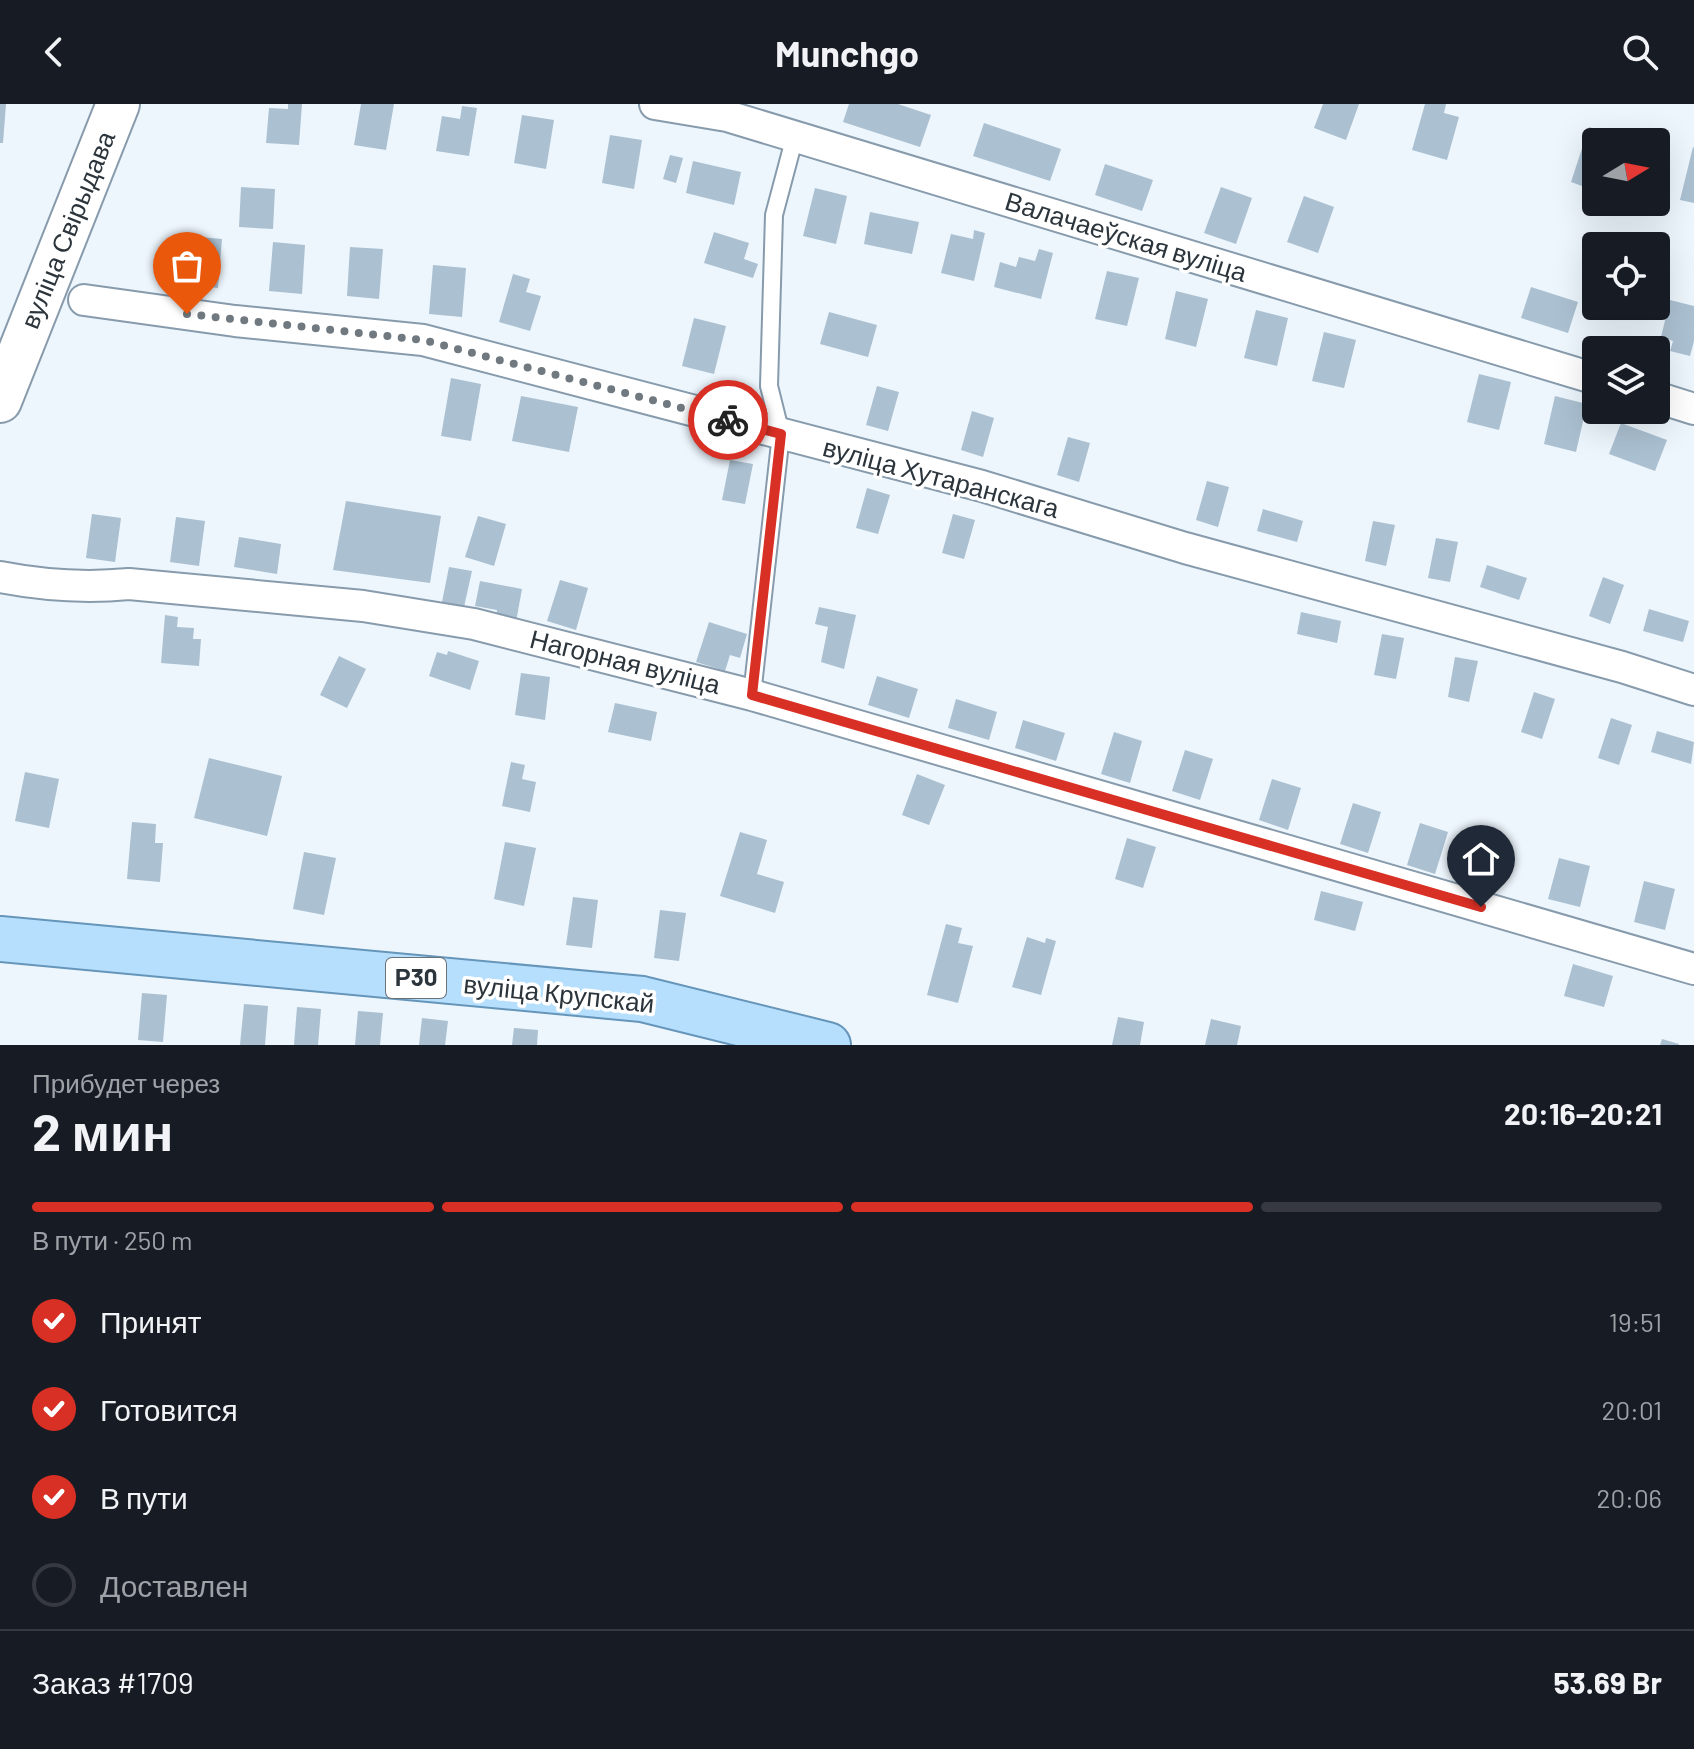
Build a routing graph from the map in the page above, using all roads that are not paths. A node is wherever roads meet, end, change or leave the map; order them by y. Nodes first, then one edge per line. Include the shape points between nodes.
1 (118, 104) edge
2 (655, 104) edge
3 (728, 110) edge
4 (795, 136) junction
5 (84, 300) dead end
6 (1582, 375) edge
7 (0, 401) edge
8 (1670, 401) edge
9 (1694, 409) edge
10 (781, 434) junction
11 (0, 577) edge
12 (1694, 690) edge
13 (752, 695) junction
14 (0, 939) edge
15 (1694, 969) edge
16 (828, 1045) edge

1 - 7 main road, вуліца Свірыдава
2 - 3 street, Валачаеўская вуліца
3 - 4 street, Валачаеўская вуліца
4 - 6 street, Валачаеўская вуліца
4 - 10 lane via 774,215 769,386
5 - 10 street, вуліца Хутаранскага via 423,340
8 - 9 street
10 - 12 street, вуліца Хутаранскага via 982,486
10 - 13 lane
11 - 13 street, Нагорная вуліца via 363,606 474,624
13 - 15 street, Нагорная вуліца
14 - 16 main road, вуліца Крупскай / Р30 via 642,999

